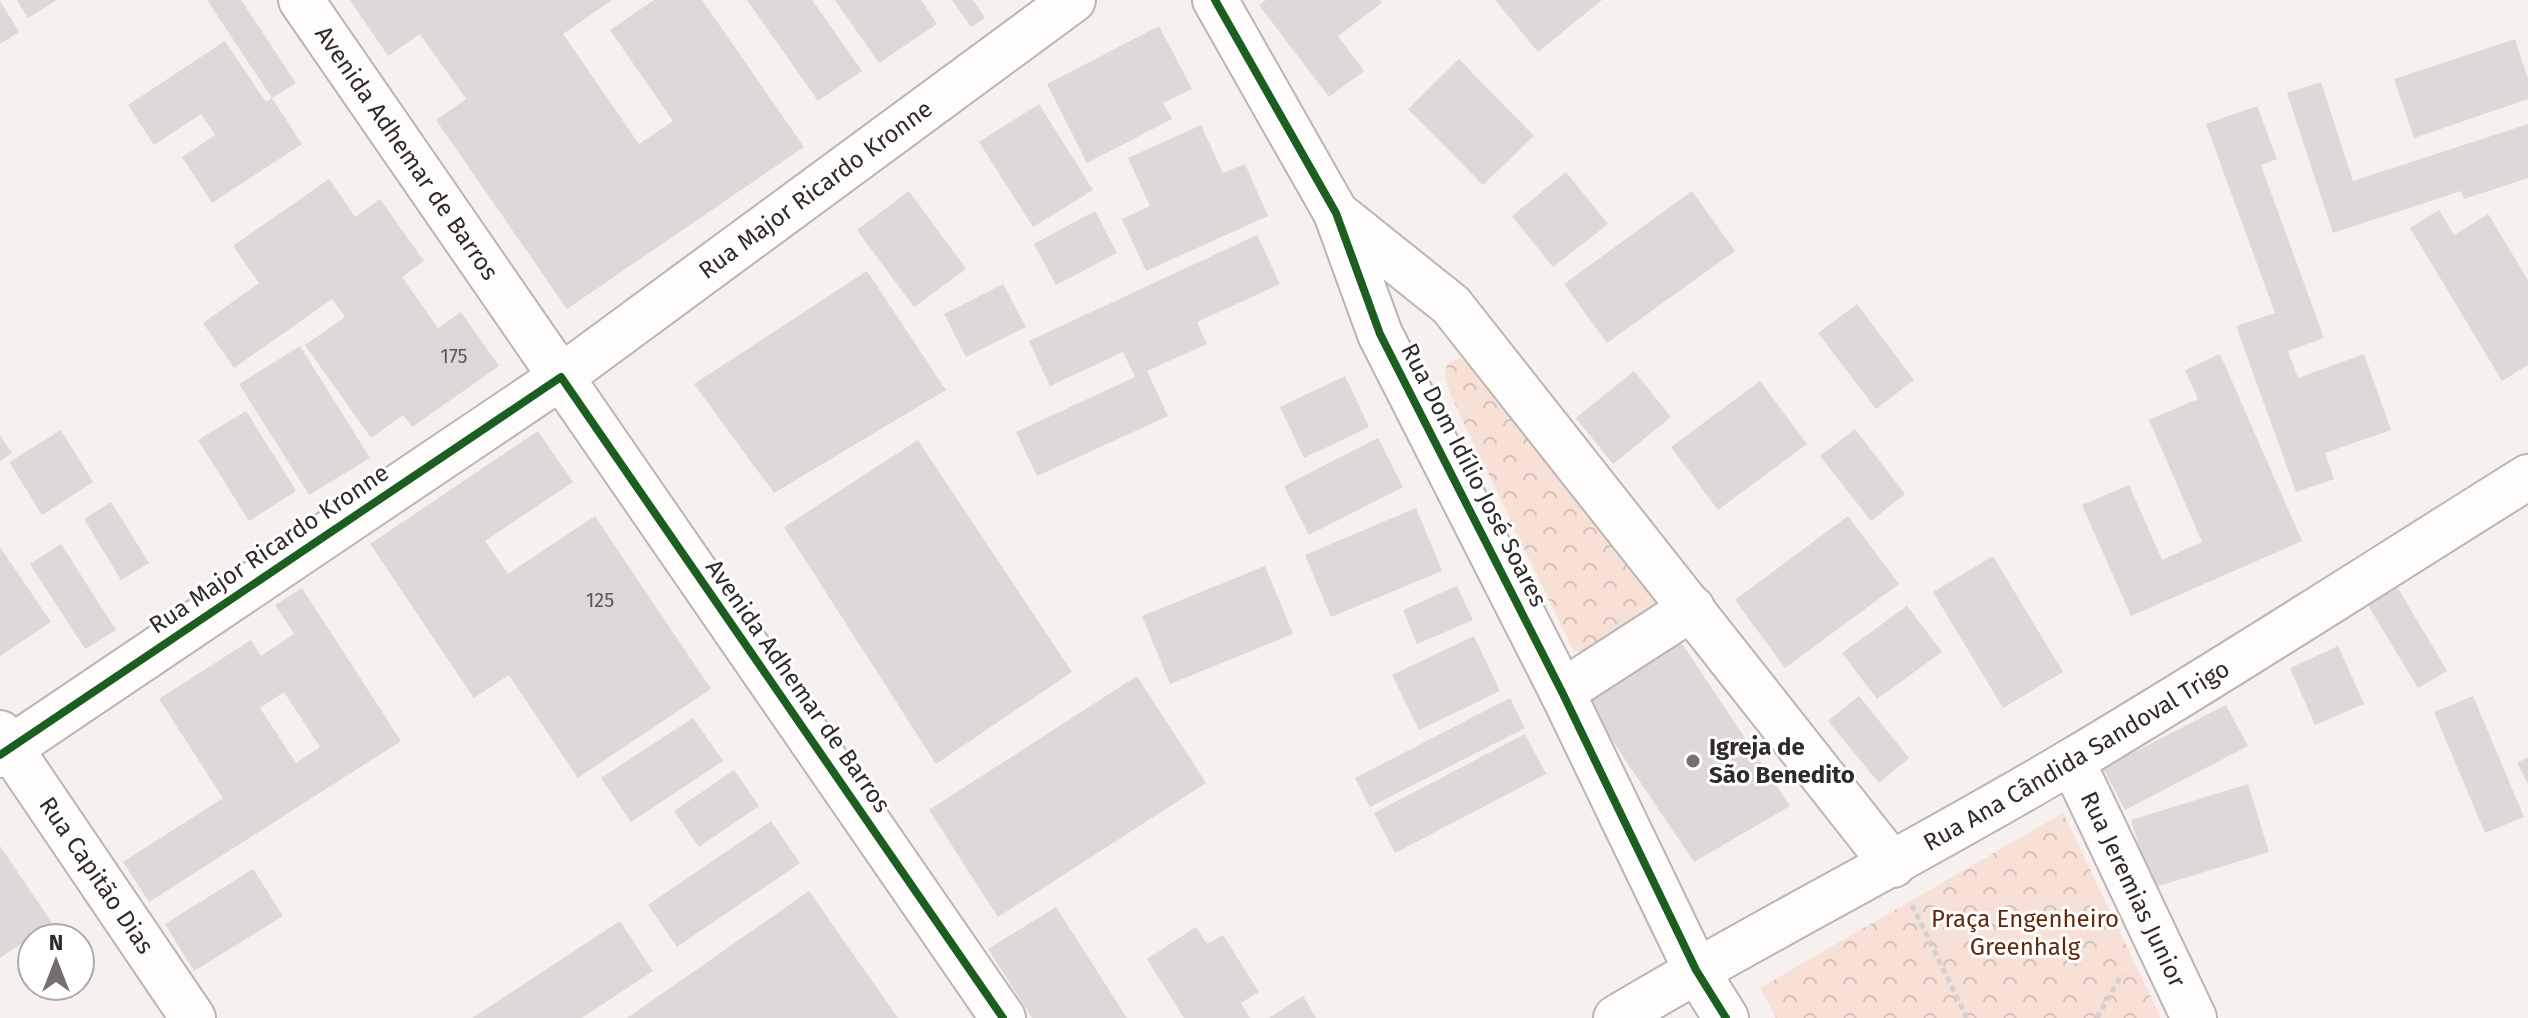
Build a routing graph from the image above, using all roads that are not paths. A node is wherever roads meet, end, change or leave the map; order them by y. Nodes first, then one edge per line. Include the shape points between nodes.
1 (301, 0) edge
2 (1073, 0) edge
3 (1215, 0) edge
4 (1336, 213) junction
5 (561, 377) junction
6 (2528, 477) edge
7 (1692, 608) junction
8 (1562, 692) junction
9 (4, 745) edge
10 (2072, 761) junction
11 (1893, 865) junction
12 (1696, 970) junction
13 (193, 1018) edge
14 (1003, 1018) edge
15 (1616, 1018) edge
16 (1726, 1018) edge
17 (2194, 1018) edge

1 - 5 street, Avenida Adhemar de Barros
2 - 5 street, Rua Major Ricardo Kronne
3 - 4 street, Rua Dom Idílio José Soares
4 - 7 street, Rua Dom Idílio José Soares via 1451,305
4 - 8 street, Rua Dom Idílio José Soares via 1380,334
5 - 9 street, Rua Major Ricardo Kronne
5 - 14 street, Avenida Adhemar de Barros
6 - 10 street, Rua Ana Cândida Sandoval Trigo
7 - 8 street
7 - 11 street, Rua Dom Idílio José Soares
8 - 12 street, Rua Dom Idílio José Soares
9 - 13 street, Rua Capitão Dias
10 - 11 street, Rua Ana Cândida Sandoval Trigo
10 - 17 street, Rua Jeremias Junior
11 - 12 street, Rua Ana Cândida Sandoval Trigo
12 - 15 street, Rua Ana Cândida Sandoval Trigo
12 - 16 street, Rua Dom Idílio José Soares

